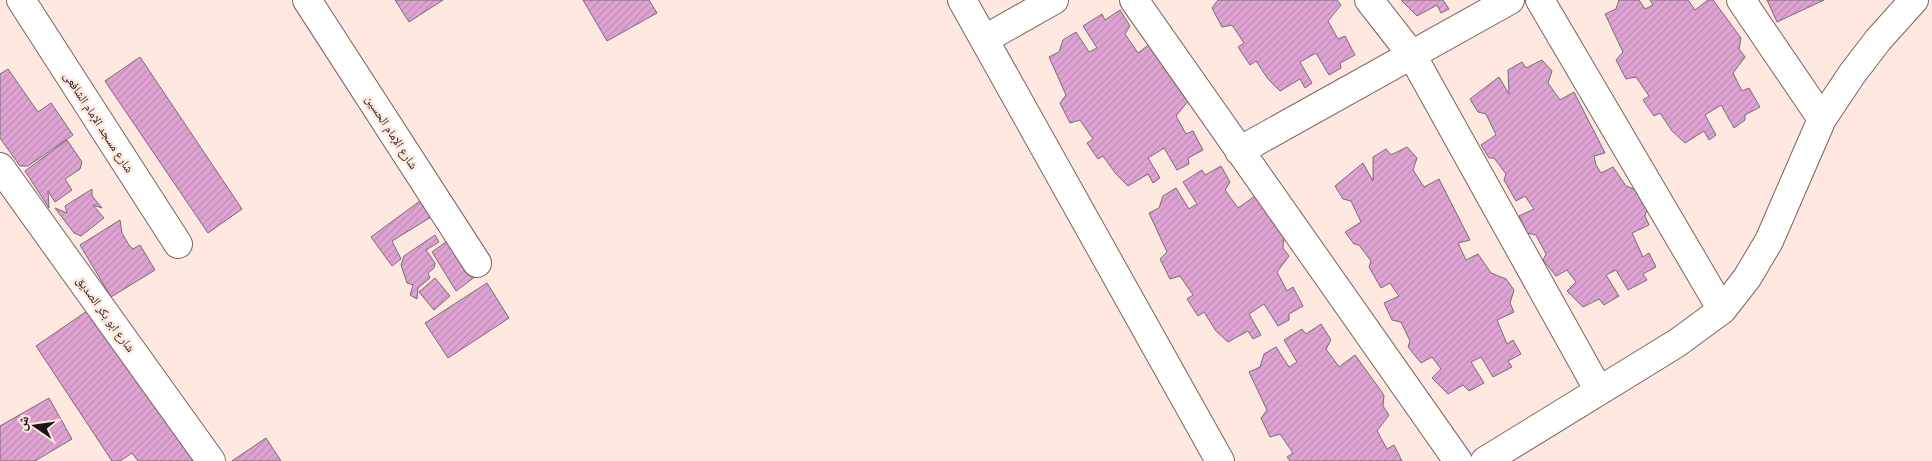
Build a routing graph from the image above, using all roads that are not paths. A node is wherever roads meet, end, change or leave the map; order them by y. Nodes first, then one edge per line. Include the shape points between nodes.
1 (20, 0) edge
2 (307, 0) edge
3 (962, 0) edge
4 (1054, 0) edge
5 (1134, 0) edge
6 (1369, 0) edge
7 (1510, 0) edge
8 (1540, 0) edge
9 (1742, 0) edge
10 (1914, 0) edge
11 (985, 38) junction
12 (1412, 55) junction
13 (1822, 119) junction
14 (1239, 150) junction
15 (0, 167) edge
16 (178, 244) dead end
17 (477, 263) dead end
18 (1722, 310) junction
19 (1599, 391) junction
20 (211, 461) edge
21 (1220, 461) edge
22 (1458, 461) edge
23 (1485, 461) edge

1 - 16 street, شارع مسجد الإمام الشافعى
2 - 17 street, شارع الإمام الحسين
3 - 11 street
4 - 11 street
5 - 14 street
6 - 12 street
7 - 12 street
8 - 18 street
9 - 13 street
10 - 13 street via 1878,40
11 - 21 street
12 - 14 street
12 - 19 street
13 - 18 street via 1769,241 1747,278
14 - 22 street
15 - 20 street, شارع ابو بكر الصديق
18 - 19 street via 1677,343
19 - 23 street

